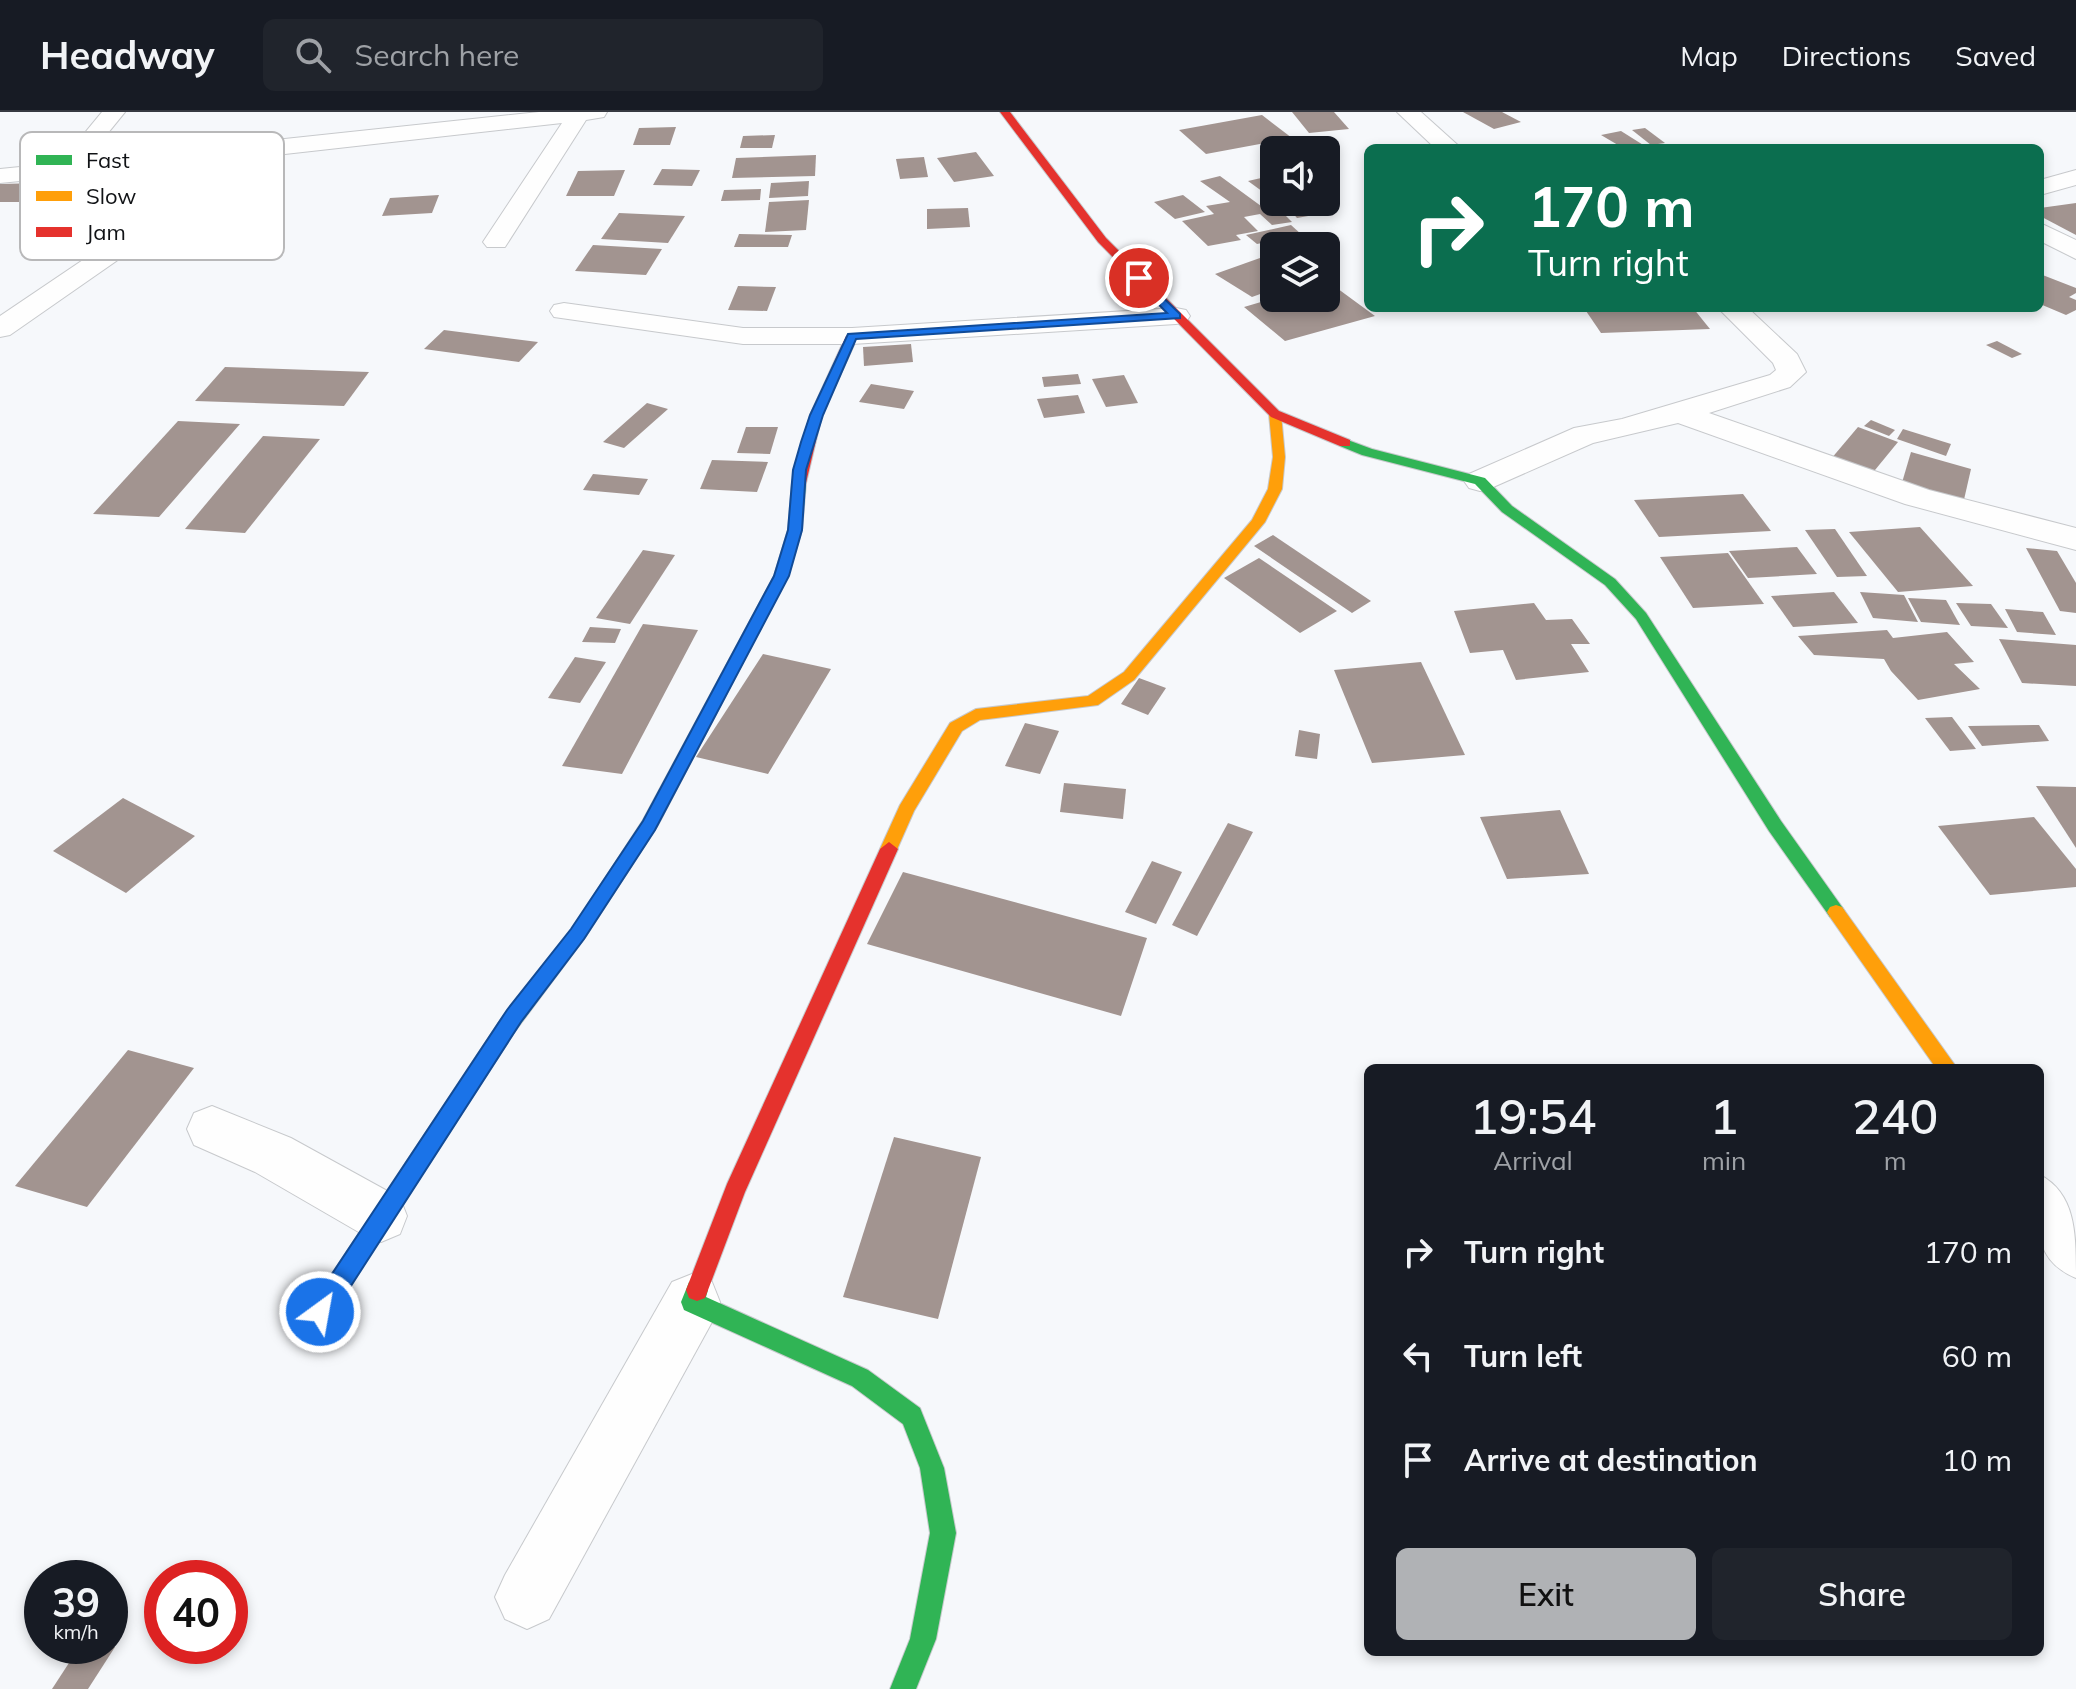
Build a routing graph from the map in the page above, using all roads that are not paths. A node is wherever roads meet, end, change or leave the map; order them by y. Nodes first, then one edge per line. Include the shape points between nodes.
1 (114, 112) edge
2 (1005, 112) edge
3 (1408, 112) edge
4 (587, 113) edge
5 (98, 132) edge
6 (1444, 144) edge
7 (284, 147) edge
8 (20, 174) edge
9 (0, 176) edge
10 (2076, 177) edge
11 (2044, 187) edge
12 (2044, 233) edge
13 (496, 242) dead end
14 (2076, 251) edge
15 (101, 260) edge
16 (564, 311) dead end
17 (1736, 312) edge
18 (1176, 316) junction
19 (0, 329) edge
20 (852, 336) junction
21 (1679, 413) junction
22 (1275, 414) junction
23 (1480, 481) junction
24 (2076, 539) edge
25 (1944, 1064) edge
26 (212, 1129) dead end
27 (2044, 1206) edge
28 (381, 1216) junction
29 (2076, 1251) edge
30 (692, 1302) junction
31 (320, 1312) dead end
32 (527, 1597) dead end
33 (903, 1689) edge

1 - 5 street
2 - 18 street via 1102,240
3 - 6 street
4 - 7 street
4 - 13 street
8 - 9 street
10 - 11 street
12 - 14 street
15 - 19 street
16 - 20 street via 743,336
17 - 21 street via 1787,360 1791,372 1780,381
18 - 20 street
18 - 22 street
20 - 28 street via 808,442 795,530 781,576 649,825
21 - 23 street via 1585,435
21 - 24 street via 1917,497
22 - 23 street via 1367,452
22 - 30 street via 1275,489 1258,522 1129,676 1092,701 976,715 956,727 906,810 735,1191
23 - 25 street via 1507,509 1610,582 1641,616 1775,826
26 - 28 street via 273,1155
27 - 29 street
28 - 31 street
30 - 32 street
30 - 33 street via 860,1378 912,1416 932,1468 943,1533 923,1639

